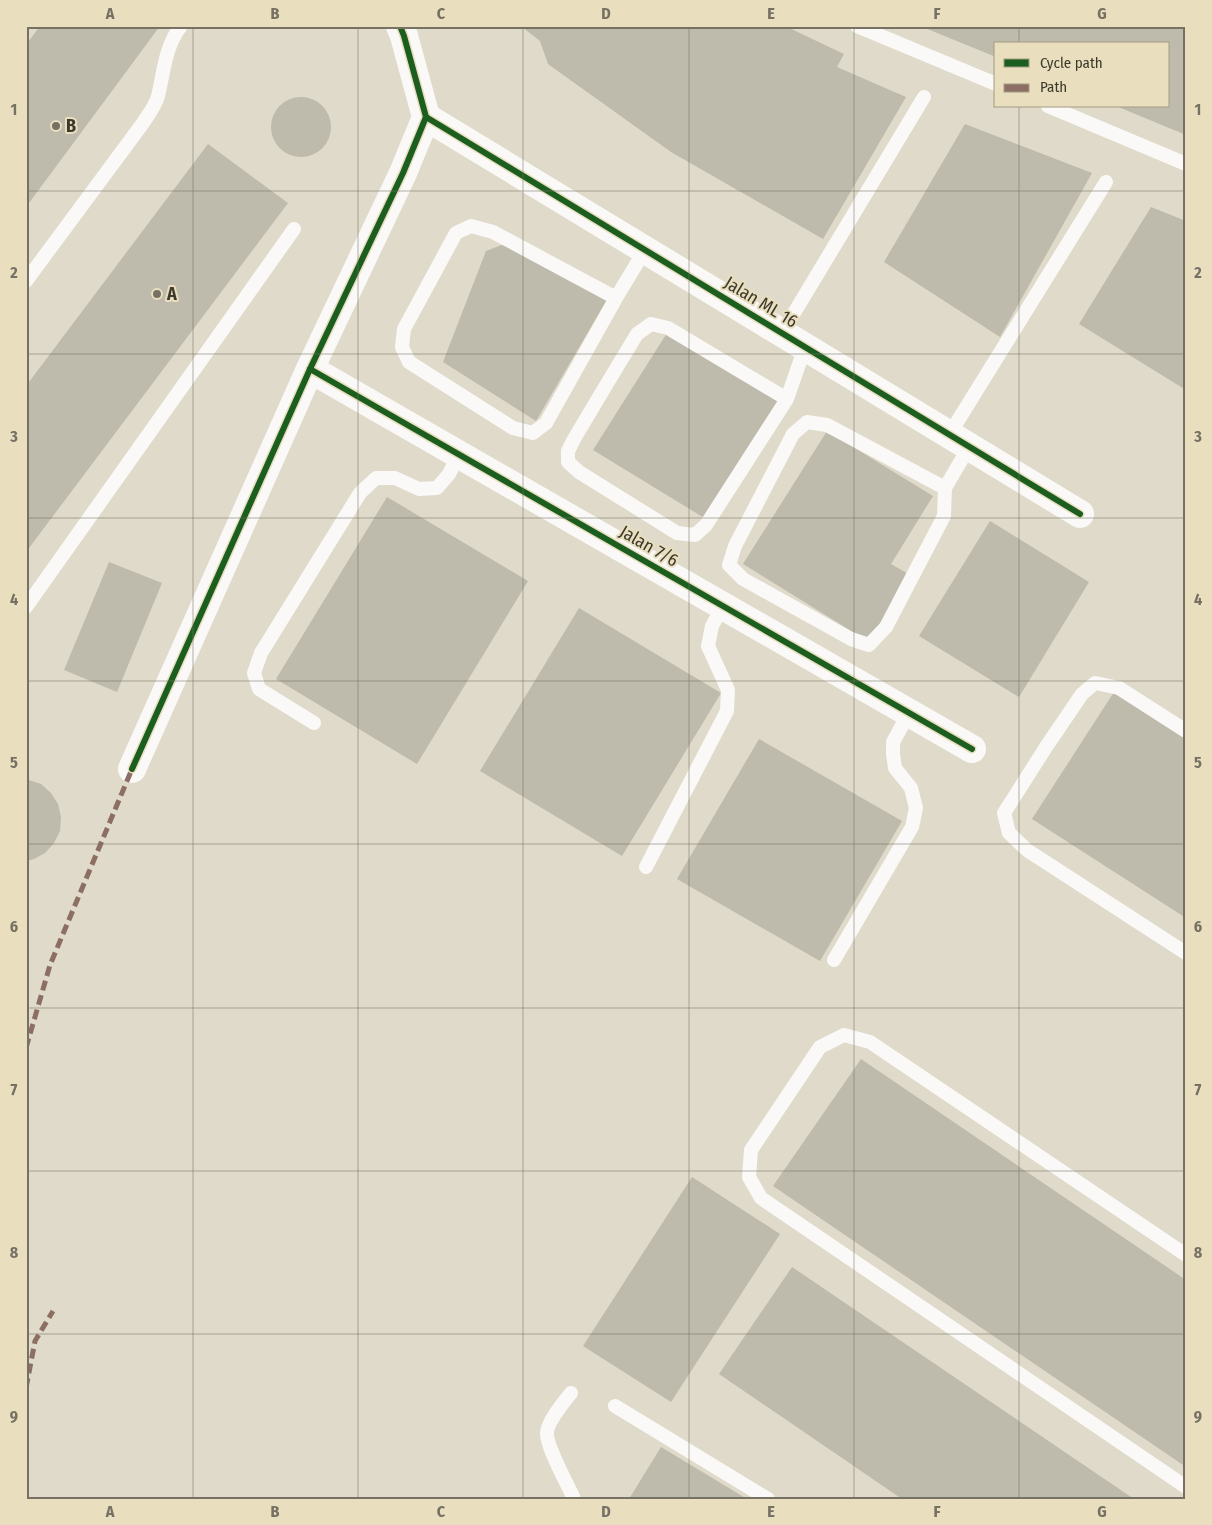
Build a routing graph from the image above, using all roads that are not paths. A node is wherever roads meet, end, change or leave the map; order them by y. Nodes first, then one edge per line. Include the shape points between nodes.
1 (181, 26) edge
2 (400, 26) edge
3 (858, 26) edge
4 (994, 83) edge
5 (924, 97) dead end
6 (1053, 108) edge
7 (426, 117) junction
8 (1186, 164) edge
9 (1106, 182) dead end
10 (294, 229) dead end
11 (645, 250) junction
12 (26, 281) edge
13 (616, 298) junction
14 (794, 340) junction
15 (310, 369) junction
16 (787, 399) junction
17 (959, 441) junction
18 (459, 454) junction
19 (945, 488) junction
20 (1080, 514) dead end
21 (723, 606) junction
22 (26, 607) edge
23 (909, 713) junction
24 (314, 723) dead end
25 (1186, 731) edge
26 (972, 749) dead end
27 (132, 769) dead end
28 (646, 867) dead end
29 (1186, 953) edge
30 (834, 960) dead end
31 (1186, 1255) edge
32 (571, 1393) dead end
33 (615, 1406) dead end
34 (1186, 1487) edge
35 (574, 1499) edge
36 (768, 1499) edge

1 - 12 lane via 174,36 162,71 158,98 143,123
2 - 7 street
3 - 4 lane
5 - 14 lane
6 - 8 lane
7 - 11 street, Jalan ML 16
7 - 15 street via 403,173
9 - 17 lane
10 - 22 lane
11 - 13 lane
11 - 14 street, Jalan ML 16
13 - 13 lane via 546,423 533,433 512,428 409,362 402,347 404,329 456,233 471,226 493,232
14 - 16 lane
14 - 17 street, Jalan ML 16
15 - 18 street, Jalan 7/6
15 - 27 street
16 - 16 lane via 706,525 695,536 677,533 568,462 568,451 608,382 637,334 651,324 668,328
17 - 19 lane
17 - 20 street, Jalan ML 16
18 - 21 street, Jalan 7/6
18 - 24 lane via 437,488 419,489 394,478 376,478 360,493 261,653 254,673 259,689
19 - 19 lane via 944,516 886,627 869,645 851,639 743,579 729,565 735,546 792,434 807,422 826,425
21 - 23 street, Jalan 7/6
21 - 28 lane via 712,626 708,646 728,690 727,711
23 - 26 street, Jalan 7/6
23 - 30 lane via 893,742 893,754 895,768 911,788 916,808 912,827
25 - 29 lane via 1119,688 1095,683 1082,694 1004,813 1009,833 1027,850
31 - 34 lane via 870,1042 844,1035 820,1047 751,1150 749,1177 761,1198
32 - 35 lane via 554,1415 546,1433
33 - 36 lane

